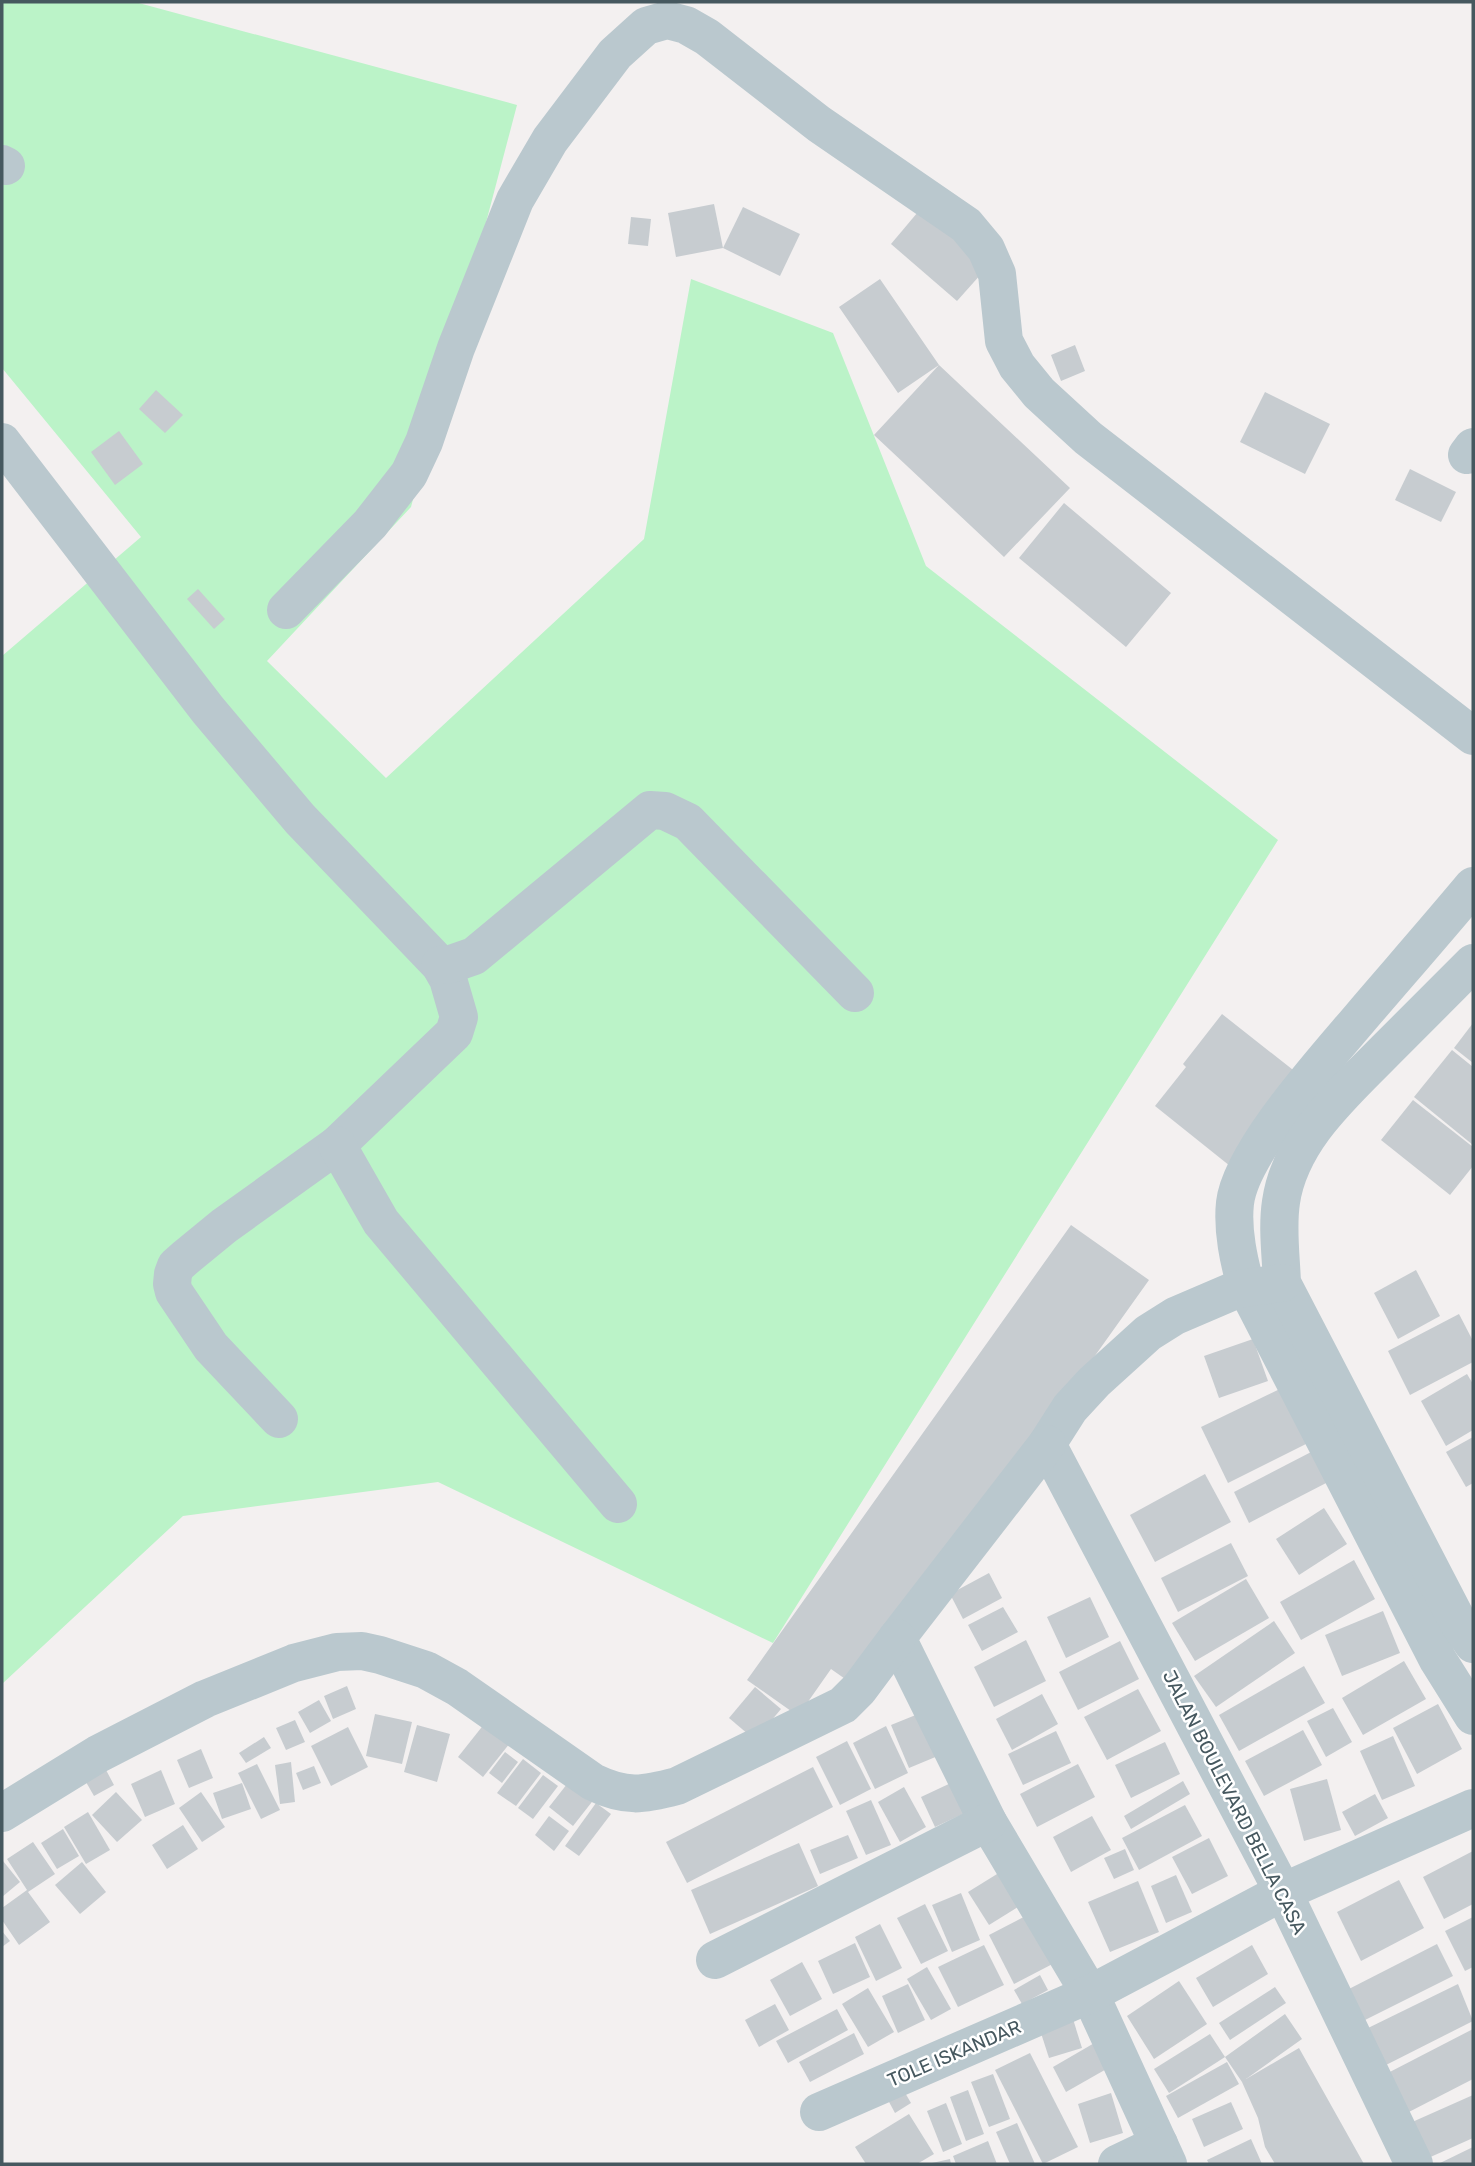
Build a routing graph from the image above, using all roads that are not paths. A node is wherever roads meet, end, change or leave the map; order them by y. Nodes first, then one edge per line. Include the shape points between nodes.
1 (2, 442) edge
2 (286, 610) dead end
3 (1473, 736) edge
4 (1473, 886) edge
5 (1473, 963) edge
6 (440, 965) junction
7 (855, 993) dead end
8 (337, 1145) junction
9 (1264, 1285) junction
10 (279, 1419) dead end
11 (1046, 1444) junction
12 (618, 1504) dead end
13 (897, 1639) junction
14 (1473, 1644) edge
15 (1473, 1716) edge
16 (1473, 1808) edge
17 (2, 1813) edge
18 (988, 1822) junction
19 (1283, 1892) junction
20 (715, 1960) dead end
21 (1090, 1994) junction
22 (819, 2112) dead end
23 (1164, 2154) edge
24 (1117, 2164) edge
25 (1414, 2164) edge

1 - 6 street via 208,710 300,819
2 - 3 street via 370,524 409,474 515,200 550,140 615,54 646,26 667,20 707,37 820,124 966,225 986,249 997,274 1004,341 1039,393 1099,446
4 - 9 street via 1321,1064 1270,1131 1250,1166 1236,1202 1238,1260
5 - 9 street via 1325,1112 1296,1158 1281,1202
6 - 7 street via 474,956 650,810 665,811 688,822
6 - 8 street via 459,1017 454,1033
8 - 10 street via 224,1226 176,1266 173,1274 174,1292 211,1347
8 - 12 street via 381,1222
9 - 11 street via 1175,1316 1148,1333 1070,1408
9 - 14 street
9 - 15 street via 1438,1660
11 - 13 street
11 - 19 street, JALAN BOULEVARD BELLA CASA
13 - 17 street via 843,1705 677,1786 649,1793 613,1792 457,1687 426,1670 362,1651 294,1663 205,1699 98,1754
13 - 18 street
16 - 19 street, TOLE ISKANDAR
18 - 20 street
18 - 21 street
19 - 21 street, TOLE ISKANDAR
19 - 25 street, JALAN BOULEVARD BELLA CASA
21 - 22 street, TOLE ISKANDAR
21 - 23 street
23 - 24 street

